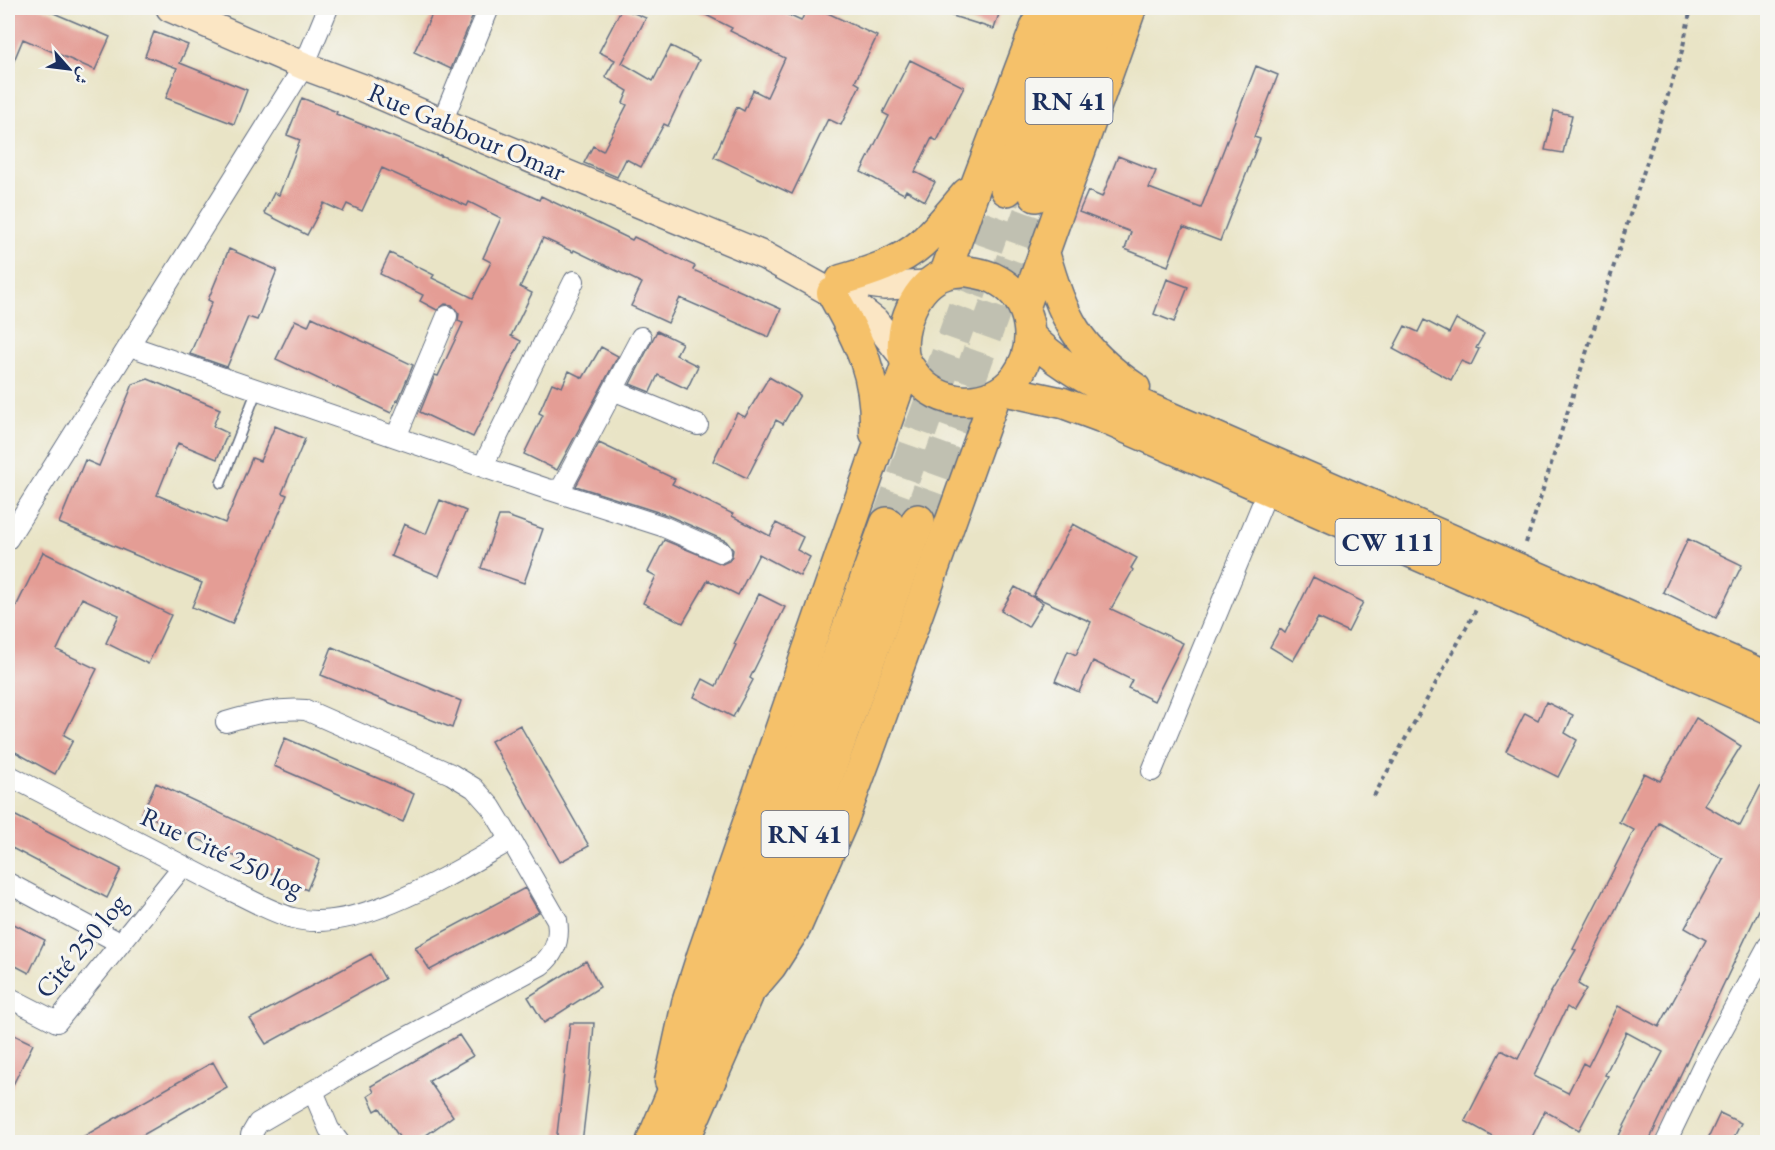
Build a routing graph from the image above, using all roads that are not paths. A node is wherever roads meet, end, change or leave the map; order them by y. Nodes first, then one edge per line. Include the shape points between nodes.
1 (170, 8) edge
2 (328, 8) edge
3 (489, 8) edge
4 (1043, 8) edge
5 (1072, 8) edge
6 (1103, 8) edge
7 (1131, 8) edge
8 (304, 66) junction
9 (442, 123) junction
10 (1006, 189) junction
11 (1044, 252) junction
12 (936, 279) junction
13 (574, 281) dead end
14 (837, 286) junction
15 (447, 316) dead end
16 (1027, 323) junction
17 (641, 337) dead end
18 (130, 345) junction
19 (906, 361) junction
20 (257, 389) junction
21 (614, 390) junction
22 (1000, 392) junction
23 (698, 425) dead end
24 (1190, 426) junction
25 (396, 437) junction
26 (874, 458) junction
27 (483, 466) junction
28 (221, 483) dead end
29 (550, 490) junction
30 (1268, 490) junction
31 (8, 539) edge
32 (721, 552) dead end
33 (1767, 677) edge
34 (1767, 708) edge
35 (226, 722) dead end
36 (1152, 771) dead end
37 (8, 775) edge
38 (511, 840) junction
39 (183, 866) junction
40 (8, 884) edge
41 (120, 943) junction
42 (1767, 946) edge
43 (746, 996) junction
44 (8, 998) edge
45 (314, 1091) junction
46 (666, 1113) junction
47 (252, 1143) edge
48 (339, 1143) edge
49 (653, 1143) edge
50 (682, 1143) edge
51 (1666, 1143) edge

1 - 8 main road, Rue Gabbour Omar
2 - 8 street
3 - 9 street
4 - 10 main road
5 - 10 highway, RN 41
6 - 10 highway, RN 41
7 - 11 main road
8 - 9 main road, Rue Gabbour Omar
8 - 18 street
9 - 14 main road, Rue Gabbour Omar via 765,256 790,272
10 - 12 main road
10 - 14 main road via 914,249
11 - 16 main road
11 - 24 main road via 1062,309 1090,352 1115,375
12 - 14 main road, Rue Gabbour Omar via 884,286
12 - 16 main road via 964,271 1000,281 1014,293
12 - 19 main road via 910,311 904,342
13 - 27 street
14 - 19 main road, Rue Gabbour Omar via 875,321
14 - 26 main road via 869,367 876,409
15 - 25 street
16 - 22 main road via 1025,360 1020,372
16 - 24 main road, CW 111 via 1052,357 1092,382
17 - 21 street
18 - 20 street
18 - 31 street
19 - 22 main road via 919,381 935,394 976,401
19 - 26 main road
20 - 25 street
20 - 28 lane
21 - 23 street
21 - 29 street via 561,489
22 - 30 main road, CW 111 via 1044,398 1082,409
22 - 43 main road via 825,863 796,927
24 - 33 main road, CW 111
25 - 27 street
26 - 46 main road via 687,1003
27 - 29 street
29 - 32 street via 662,526
30 - 34 main road, CW 111
30 - 36 street
35 - 38 street via 261,711 306,710 451,774 474,788
37 - 39 street, Rue Cité 250 log
38 - 39 street, Rue Cité 250 log via 411,896 343,918 317,921 295,919 266,908
38 - 45 street via 556,920 559,932 550,957
39 - 41 street, Cité 250 log
40 - 41 street
41 - 44 street, Cité 250 log via 57,1022
42 - 51 street via 1702,1066
43 - 46 highway, RN 41 via 902,523 852,614 741,924
43 - 50 highway, RN 41
45 - 47 street via 258,1123
45 - 48 street via 329,1130
46 - 49 highway, RN 41

